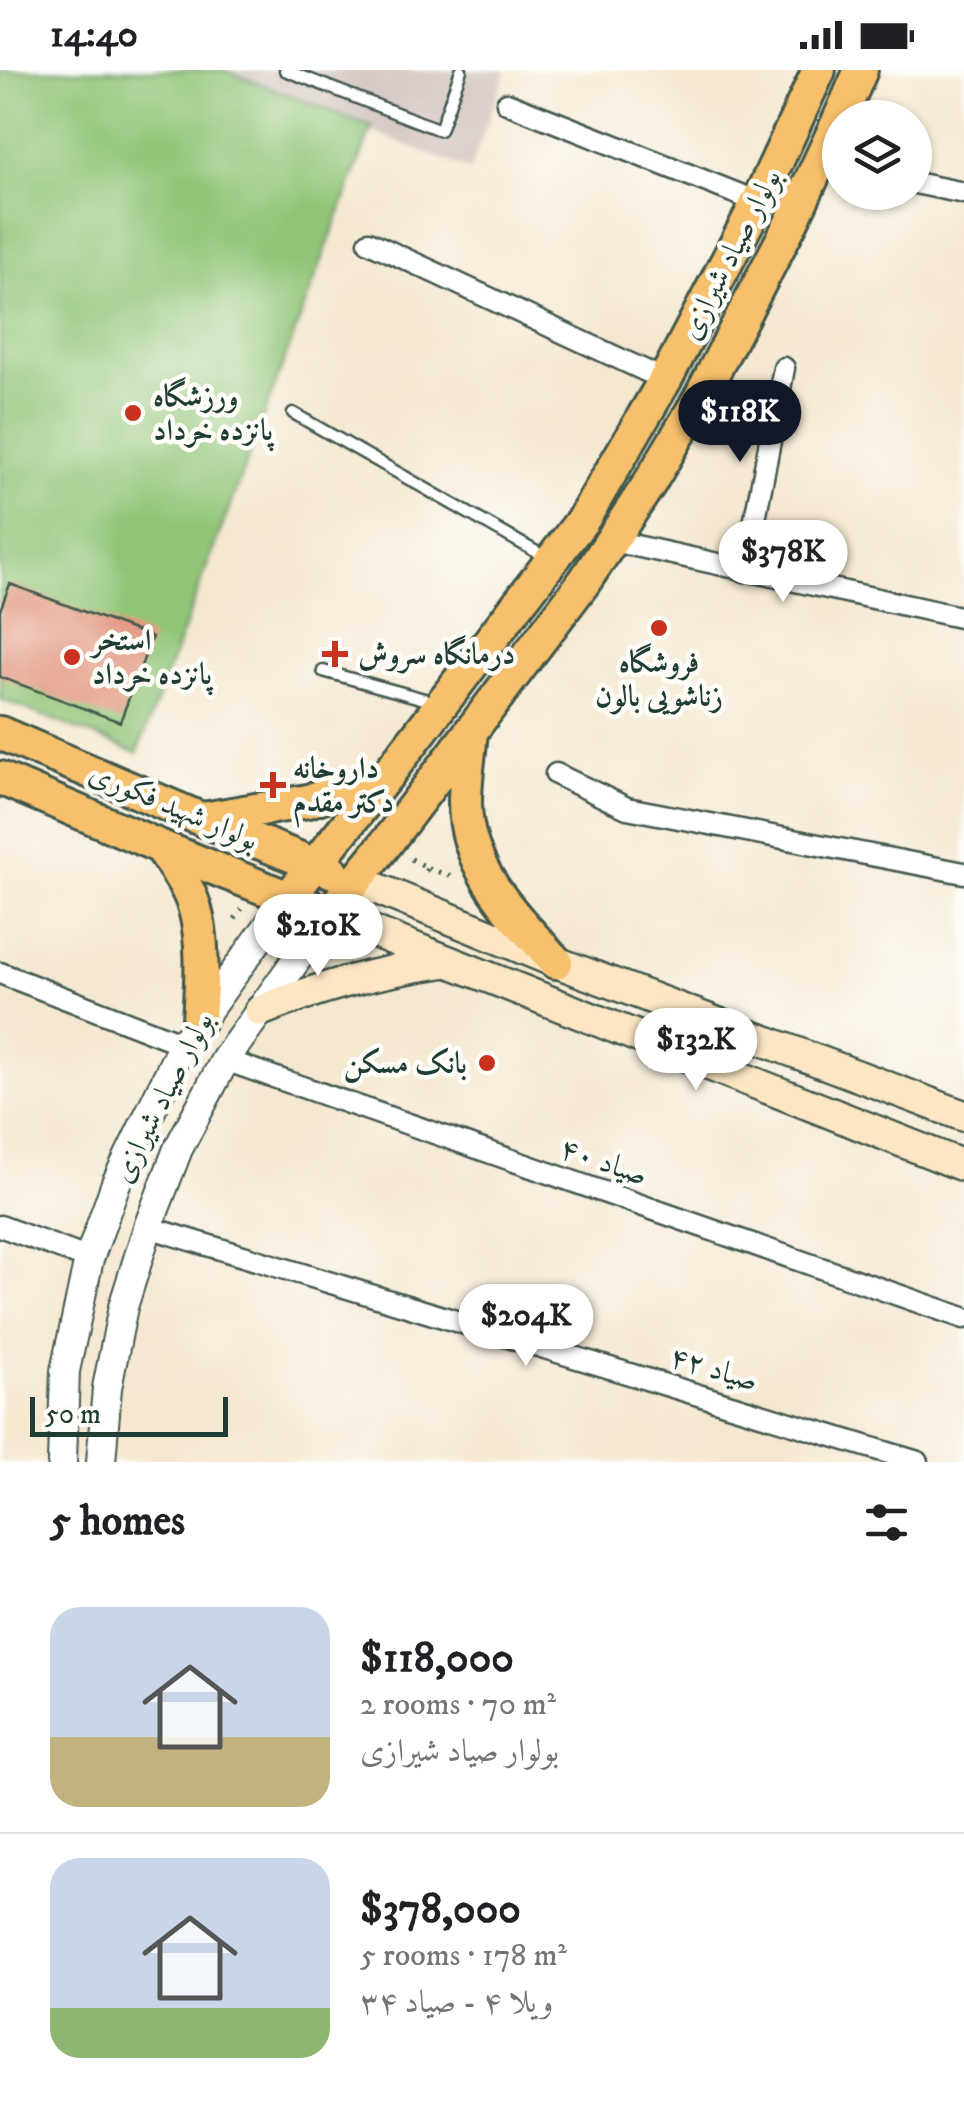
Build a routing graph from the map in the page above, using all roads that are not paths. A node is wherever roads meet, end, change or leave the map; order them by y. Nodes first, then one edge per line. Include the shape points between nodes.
1 (285, 70) edge
2 (461, 70) edge
3 (819, 70) edge
4 (861, 70) edge
5 (848, 100) edge
6 (507, 102) dead end
7 (822, 177) edge
8 (932, 186) edge
9 (964, 193) edge
10 (758, 202) junction
11 (369, 242) dead end
12 (784, 368) dead end
13 (665, 380) junction
14 (293, 413) dead end
15 (613, 541) junction
16 (552, 562) junction
17 (745, 571) junction
18 (964, 618) edge
19 (323, 671) dead end
20 (440, 703) junction
21 (471, 728) junction
22 (0, 733) edge
23 (388, 774) junction
24 (556, 774) dead end
25 (0, 778) edge
26 (201, 820) junction
27 (161, 846) junction
28 (315, 865) junction
29 (964, 874) edge
30 (356, 880) junction
31 (289, 897) junction
32 (330, 914) junction
33 (448, 962) junction
34 (556, 962) junction
35 (0, 973) edge
36 (260, 1010) junction
37 (191, 1032) junction
38 (225, 1060) junction
39 (964, 1116) edge
40 (964, 1166) edge
41 (0, 1226) edge
42 (148, 1228) junction
43 (89, 1258) junction
44 (964, 1318) edge
45 (62, 1462) edge
46 (101, 1462) edge
47 (918, 1462) edge

1 - 2 lane via 440,130
3 - 10 main road, بولوار صیاد شیرازی
4 - 5 main road, بولوار صیاد شیرازی
6 - 10 street
7 - 15 main road, بولوار صیاد شیرازی
8 - 9 street
10 - 13 main road, بولوار صیاد شیرازی
11 - 13 street
12 - 17 street
13 - 16 main road, بولوار صیاد شیرازی
14 - 16 lane
15 - 17 street
15 - 21 main road, بولوار صیاد شیرازی
16 - 20 main road, بولوار صیاد شیرازی
17 - 18 street
19 - 20 lane
20 - 23 main road, بولوار صیاد شیرازی
21 - 30 main road, بولوار صیاد شیرازی
21 - 34 main road via 469,840 494,893
22 - 26 main road, بولوار شهید فکوری
23 - 26 main road via 308,801
23 - 28 main road, بولوار صیاد شیرازی
24 - 29 street via 627,808
25 - 27 main road, بولوار شهید فکوری
26 - 28 main road, بولوار شهید فکوری
27 - 31 main road, بولوار شهید فکوری
27 - 37 main road via 195,908 202,957
28 - 30 main road, بولوار شهید فکوری
28 - 31 main road, بولوار صیاد شیرازی
30 - 32 main road, بولوار صیاد شیرازی
30 - 34 main road, بولوار شهید فکوری
31 - 32 main road, بولوار شهید فکوری
31 - 37 street, بولوار صیاد شیرازی
32 - 33 main road, بولوار شهید فکوری
32 - 36 street, بولوار صیاد شیرازی
33 - 36 main road via 338,983
33 - 40 main road, بولوار شهید فکوری
34 - 39 main road, بولوار شهید فکوری
35 - 37 street
36 - 38 street, بولوار صیاد شیرازی
37 - 43 street, بولوار صیاد شیرازی via 116,1183
38 - 42 street, بولوار صیاد شیرازی via 178,1149
38 - 44 street, صیاد ۴۰
41 - 43 street
42 - 46 street, بولوار صیاد شیرازی via 107,1388
42 - 47 street, صیاد ۴۲
43 - 45 street, بولوار صیاد شیرازی via 66,1372

